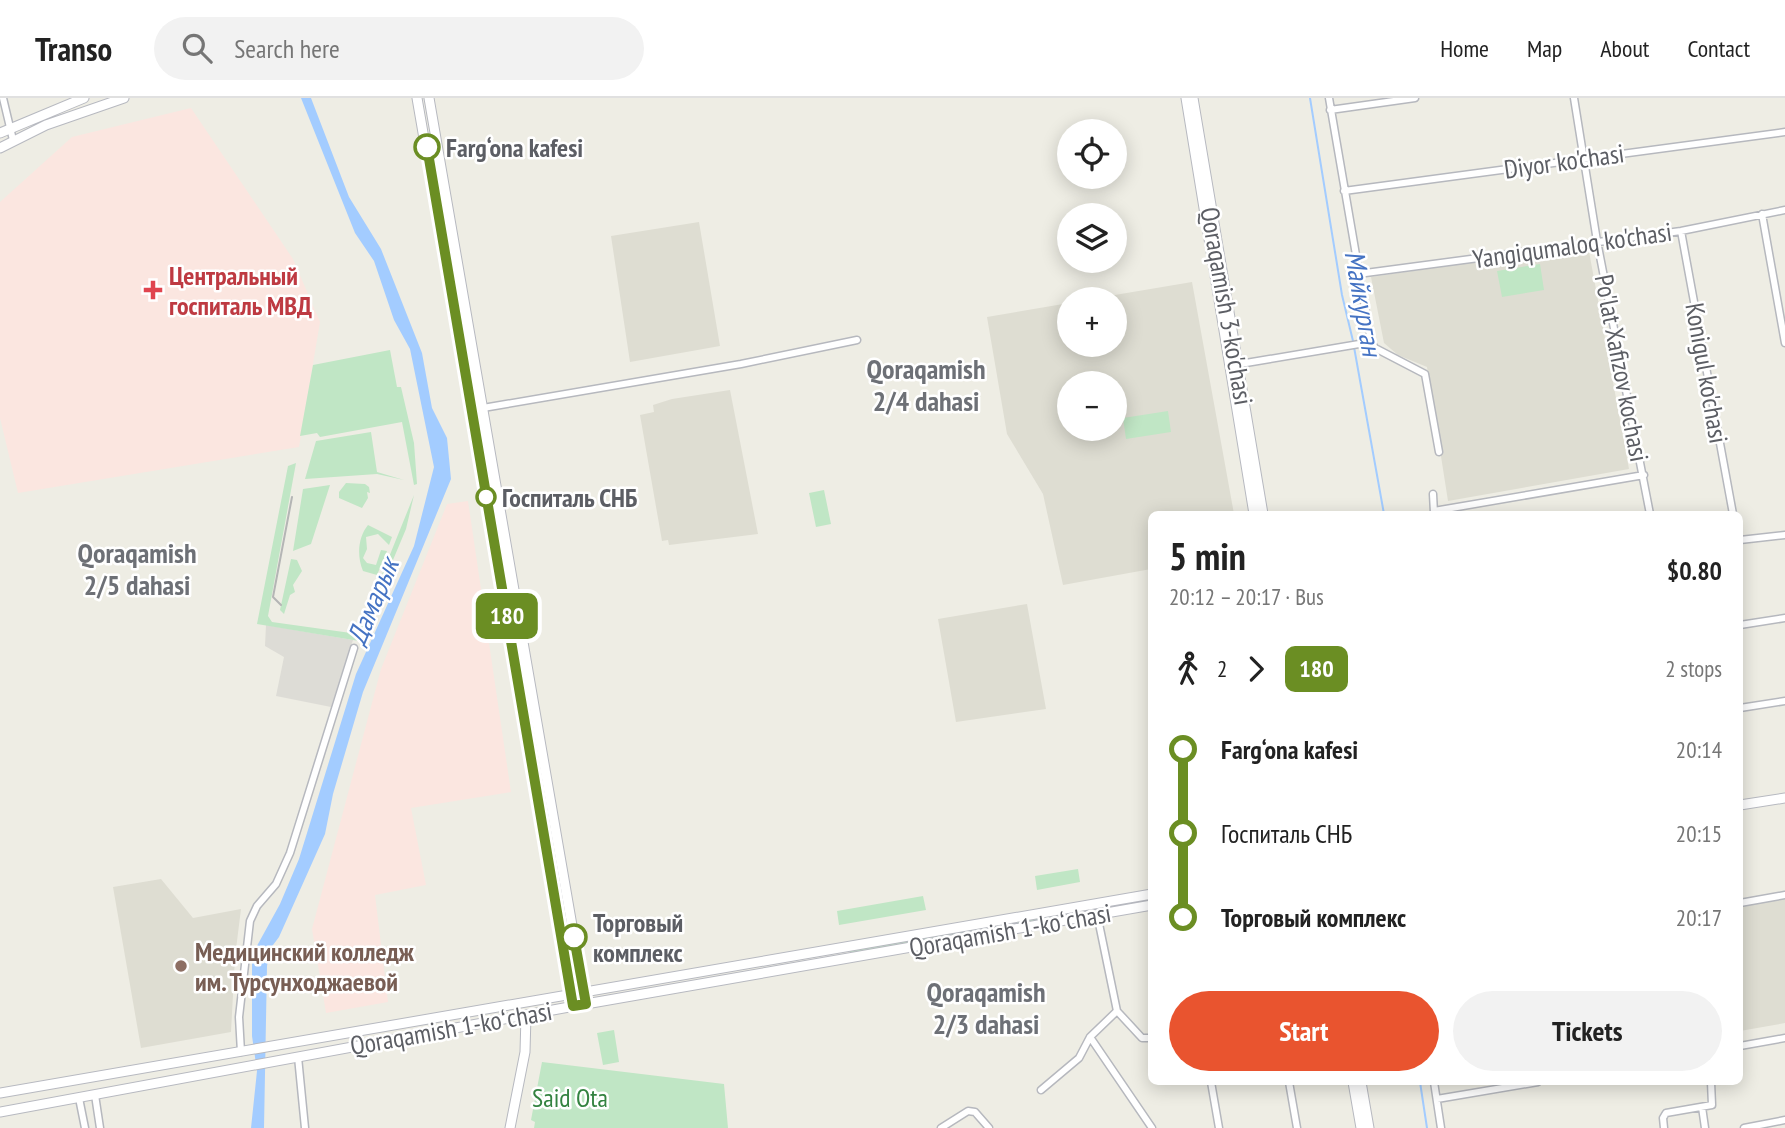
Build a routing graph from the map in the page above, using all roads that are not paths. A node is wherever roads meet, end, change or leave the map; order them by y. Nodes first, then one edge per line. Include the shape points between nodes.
1 (85, 98) edge
2 (124, 98) edge
3 (417, 98) edge
4 (429, 98) edge
5 (1186, 98) edge
6 (1193, 98) edge
7 (1329, 98) edge
8 (1415, 98) edge
9 (1574, 98) edge
10 (2, 102) edge
11 (1330, 110) junction
12 (4, 131) edge
13 (1785, 132) edge
14 (13, 140) junction
15 (0, 148) edge
16 (1584, 159) junction
17 (1343, 191) junction
18 (1785, 210) edge
19 (1762, 214) junction
20 (1681, 231) junction
21 (1597, 241) junction
22 (1358, 274) junction
23 (857, 340) dead end
24 (1371, 342) junction
25 (1785, 343) edge
26 (1233, 365) junction
27 (483, 408) junction
28 (489, 443) junction
29 (478, 445) junction
30 (1439, 452) dead end
31 (1644, 475) junction
32 (1433, 494) dead end
33 (1254, 511) edge
34 (1262, 511) edge
35 (1434, 511) edge
36 (1445, 511) edge
37 (1650, 511) edge
38 (1732, 511) edge
39 (1785, 535) edge
40 (1743, 540) edge
41 (1785, 618) edge
42 (1743, 625) edge
43 (354, 648) dead end
44 (1785, 701) edge
45 (1743, 708) edge
46 (546, 774) junction
47 (534, 776) junction
48 (1785, 798) edge
49 (1743, 805) edge
50 (1148, 895) edge
51 (1785, 895) edge
52 (1743, 902) edge
53 (1148, 906) edge
54 (1097, 914) junction
55 (839, 947) junction
56 (842, 961) junction
57 (583, 991) junction
58 (571, 993) junction
59 (586, 1004) junction
60 (573, 1006) junction
61 (1117, 1011) junction
62 (526, 1014) junction
63 (1090, 1037) junction
64 (1148, 1038) edge
65 (1785, 1038) edge
66 (1743, 1045) edge
67 (242, 1051) junction
68 (298, 1057) junction
69 (1212, 1085) edge
70 (1290, 1085) edge
71 (1354, 1085) edge
72 (1362, 1085) edge
73 (1435, 1085) edge
74 (1520, 1085) edge
75 (1711, 1085) edge
76 (1041, 1090) dead end
77 (0, 1093) edge
78 (95, 1095) junction
79 (79, 1098) junction
80 (1437, 1099) junction
81 (1702, 1107) junction
82 (0, 1112) edge
83 (1785, 1121) edge
84 (85, 1128) edge
85 (100, 1128) edge
86 (305, 1128) edge
87 (510, 1128) edge
88 (941, 1128) edge
89 (989, 1128) edge
90 (1152, 1128) edge
91 (1219, 1128) edge
92 (1297, 1128) edge
93 (1361, 1128) edge
94 (1369, 1128) edge
95 (1441, 1128) edge
96 (1664, 1128) edge
97 (1705, 1128) edge
98 (1744, 1128) edge

1 - 12 main road
2 - 14 main road
3 - 29 main road
4 - 27 main road
5 - 26 main road, Qoraqamish 3-ko'chasi
6 - 26 main road, Qoraqamish 3-ko'chasi
7 - 11 street
8 - 11 street
9 - 16 street, Po'lat Xafizov kochasi
10 - 12 street
11 - 17 street
12 - 14 street
13 - 16 street, Diyor ko'chasi
14 - 15 main road
16 - 17 street, Diyor ko'chasi
16 - 21 street, Po'lat Xafizov kochasi
17 - 22 street
18 - 19 street, Yangiqumaloq ko'chasi
19 - 20 street, Yangiqumaloq ko'chasi
19 - 25 street
20 - 21 street, Yangiqumaloq ko'chasi
20 - 38 street, Konigul ko'chasi
21 - 22 street, Yangiqumaloq ko'chasi
21 - 31 street, Po'lat Xafizov kochasi
22 - 24 street
23 - 27 street
24 - 26 street
24 - 30 street via 1425,373
26 - 33 main road, Qoraqamish 3-ko'chasi
26 - 34 main road, Qoraqamish 3-ko'chasi
27 - 28 main road
28 - 29 main road
28 - 46 main road
29 - 47 main road
31 - 36 street
31 - 37 street, Po'lat Xafizov kochasi
32 - 35 street
39 - 40 street
41 - 42 street
43 - 67 street via 290,853 276,884 250,921 239,1017
44 - 45 street
46 - 47 main road
46 - 57 main road
47 - 58 main road
48 - 49 main road
50 - 55 main road, Qoraqamish 1-koʻchasi
51 - 52 street
53 - 54 main road, Qoraqamish 1-koʻchasi
54 - 56 main road, Qoraqamish 1-koʻchasi
54 - 61 street
55 - 56 main road
55 - 57 main road, Qoraqamish 1-koʻchasi
56 - 59 main road, Qoraqamish 1-koʻchasi
57 - 58 main road, Qoraqamish 1-koʻchasi
57 - 59 main road
58 - 60 main road
58 - 67 main road, Qoraqamish 1-koʻchasi
59 - 60 main road, Qoraqamish 1-koʻchasi
60 - 62 main road, Qoraqamish 1-koʻchasi
61 - 63 street
61 - 64 street via 1142,1038
62 - 68 main road, Qoraqamish 1-koʻchasi
62 - 87 main road via 525,1052
63 - 76 street via 1079,1058
63 - 90 street
65 - 66 street
67 - 77 main road
68 - 78 main road, Qoraqamish 1-koʻchasi
68 - 86 street
69 - 91 street
70 - 92 street
71 - 93 main road
72 - 94 main road
73 - 80 street
74 - 80 street
75 - 81 street via 1714,1101
78 - 79 main road, Qoraqamish 1-koʻchasi
78 - 85 street
79 - 82 main road, Qoraqamish 1-koʻchasi
79 - 84 street
80 - 95 street
81 - 96 street via 1666,1113
81 - 97 street
83 - 98 street
88 - 89 street via 968,1111 975,1112

